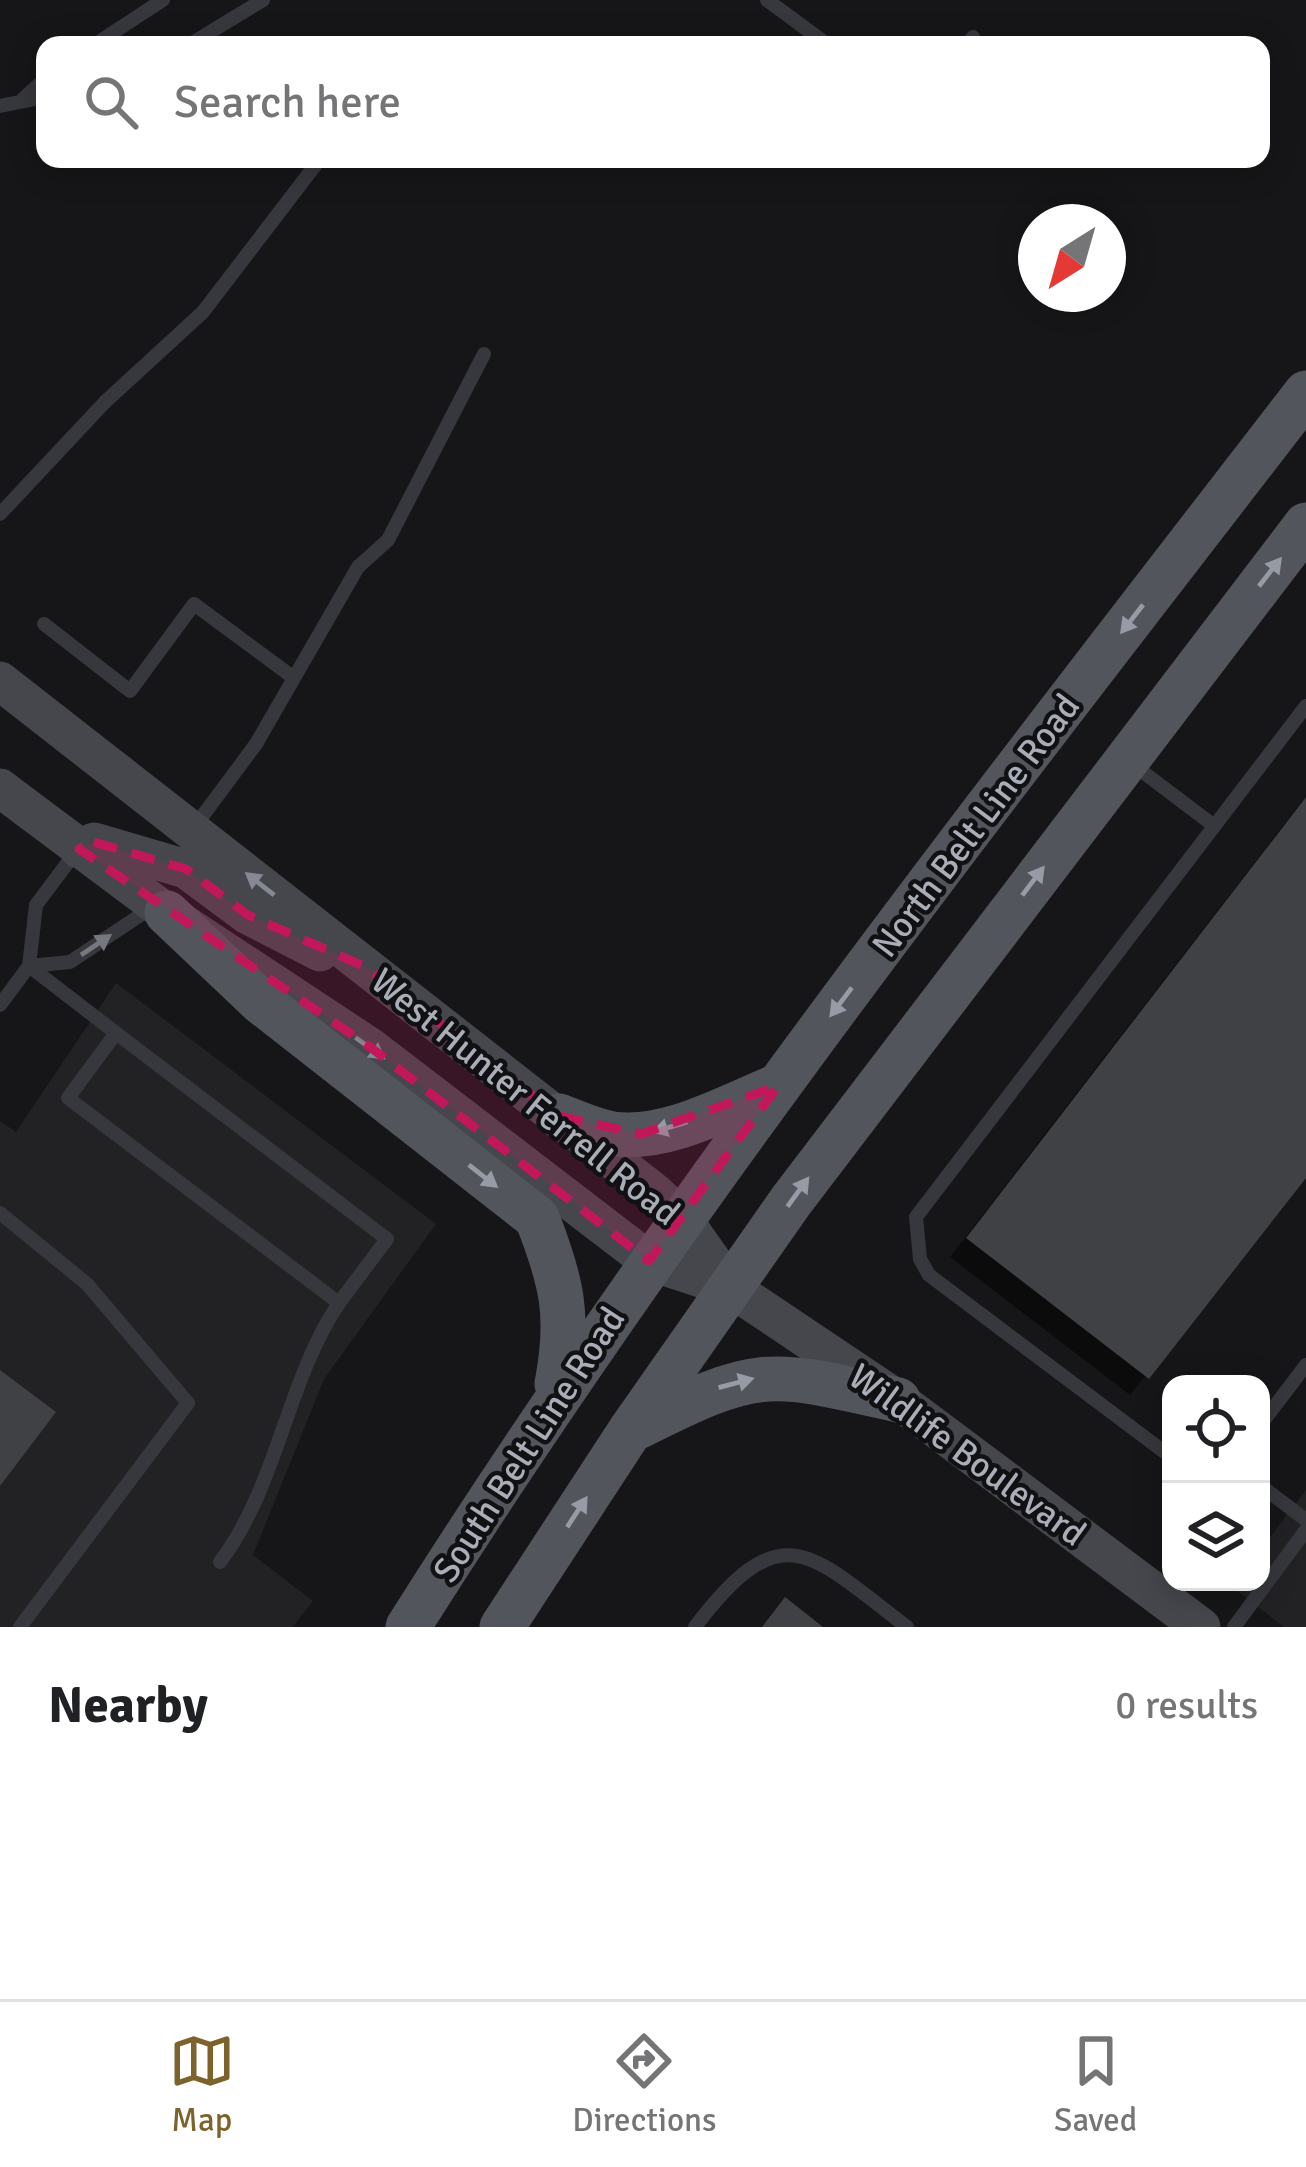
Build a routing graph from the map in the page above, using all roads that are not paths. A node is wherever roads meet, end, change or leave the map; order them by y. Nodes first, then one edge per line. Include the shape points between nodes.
1 (163, 0) edge
2 (263, 0) edge
3 (767, 0) edge
4 (108, 36) edge
5 (204, 36) edge
6 (816, 36) edge
7 (36, 87) edge
8 (36, 99) edge
9 (18, 103) junction
10 (0, 106) edge
11 (313, 168) edge
12 (484, 354) dead end
13 (1306, 393) edge
14 (0, 514) edge
15 (1306, 525) edge
16 (44, 624) dead end
17 (294, 678) junction
18 (0, 681) edge
19 (1306, 706) edge
20 (1125, 758) junction
21 (0, 788) edge
22 (1214, 825) junction
23 (192, 830) junction
24 (79, 848) junction
25 (162, 909) junction
26 (29, 966) junction
27 (370, 969) junction
28 (0, 1005) edge
29 (116, 1033) junction
30 (778, 1086) junction
31 (559, 1116) junction
32 (0, 1213) edge
33 (681, 1217) junction
34 (649, 1262) junction
35 (731, 1288) junction
36 (339, 1303) junction
37 (1306, 1365) edge
38 (898, 1400) junction
39 (553, 1402) junction
40 (1270, 1412) edge
41 (629, 1431) junction
42 (1162, 1450) edge
43 (1270, 1493) edge
44 (1306, 1520) edge
45 (1306, 1530) edge
46 (220, 1562) dead end
47 (514, 1619) edge
48 (20, 1627) edge
49 (408, 1627) edge
50 (695, 1627) edge
51 (907, 1627) edge
52 (1202, 1627) edge
53 (1234, 1627) edge

1 - 4 lane
2 - 5 lane
3 - 6 lane
7 - 9 lane
8 - 9 lane
9 - 10 lane
11 - 14 lane via 203,313
12 - 17 lane via 388,540 358,567
13 -> 30 main road, North Belt Line Road
20 -> 15 main road
16 - 17 lane via 130,691 194,604
17 - 23 lane
18 - 23 main road, West Hunter Ferrell Road
19 - 22 lane
20 - 22 lane
35 -> 20 main road
21 - 24 main road, West Hunter Ferrell Road
22 - 42 lane via 916,1217 929,1275
27 -> 23 main road, West Hunter Ferrell Road
24 - 25 main road, West Hunter Ferrell Road
24 - 26 lane via 36,905
24 - 27 main road via 94,842 187,869 248,915
26 -> 25 lane via 70,962
25 -> 34 main road, West Hunter Ferrell Road via 370,1047
25 -> 39 main road via 261,1002 537,1219 567,1322
26 - 28 lane
26 - 29 lane
27 - 31 main road, West Hunter Ferrell Road
29 - 36 lane via 387,1239
29 - 36 lane via 68,1098
30 -> 31 main road via 641,1134 611,1134
30 - 33 main road, North Belt Line Road
31 - 33 main road, West Hunter Ferrell Road
32 - 48 lane via 87,1284 188,1403
33 - 34 main road, North Belt Line Road
33 - 35 main road, West Hunter Ferrell Road
34 - 35 main road, West Hunter Ferrell Road
34 - 39 main road, South Belt Line Road
35 - 38 main road, Wildlife Boulevard
35 - 41 main road
36 - 46 lane via 319,1332 245,1523
37 - 40 lane
41 -> 38 main road via 724,1384 762,1376
38 - 52 main road, Wildlife Boulevard
39 - 49 main road, South Belt Line Road
47 -> 41 main road
43 - 44 lane
45 - 53 lane
50 - 51 lane via 754,1562 791,1552 827,1566

